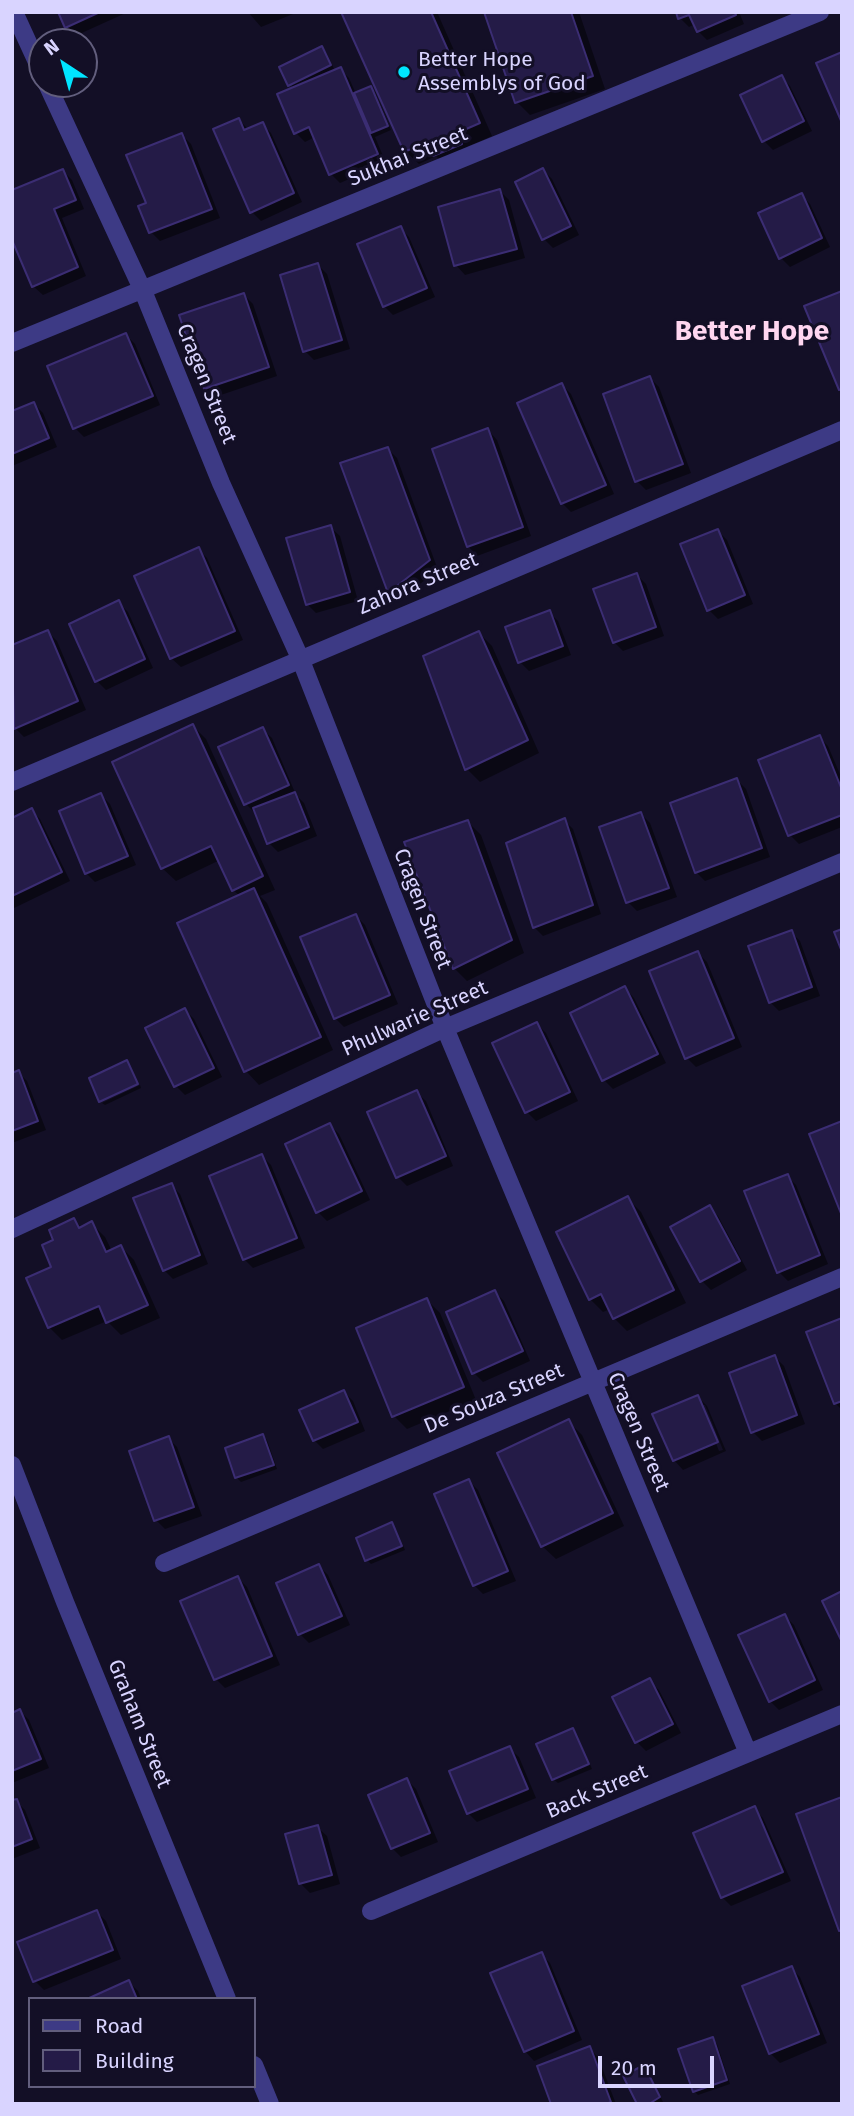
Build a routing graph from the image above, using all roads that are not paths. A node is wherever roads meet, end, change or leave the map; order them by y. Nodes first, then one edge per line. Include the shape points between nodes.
1 (14, 12) edge
2 (820, 12) edge
3 (28, 42) edge
4 (54, 98) edge
5 (143, 290) junction
6 (12, 344) edge
7 (842, 430) edge
8 (300, 658) junction
9 (12, 782) edge
10 (842, 862) edge
11 (445, 1028) junction
12 (12, 1229) edge
13 (842, 1277) edge
14 (592, 1383) junction
15 (12, 1465) edge
16 (164, 1563) dead end
17 (842, 1714) edge
18 (748, 1753) junction
19 (370, 1911) dead end
20 (225, 1997) edge
21 (256, 2070) edge
22 (270, 2104) edge

1 - 3 street
2 - 5 street, Sukhai Street
4 - 5 street, Cragen Street
5 - 6 street, Sukhai Street
5 - 8 street, Cragen Street via 221,483
7 - 8 street, Zahora Street
8 - 9 street, Zahora Street
8 - 11 street, Cragen Street
10 - 11 street, Phulwarie Street
11 - 12 street, Phulwarie Street
11 - 14 street, Cragen Street
13 - 14 street, De Souza Street
14 - 16 street, De Souza Street
14 - 18 street, Cragen Street
15 - 20 street, Graham Street
17 - 18 street, Back Street
18 - 19 street, Back Street
21 - 22 street

